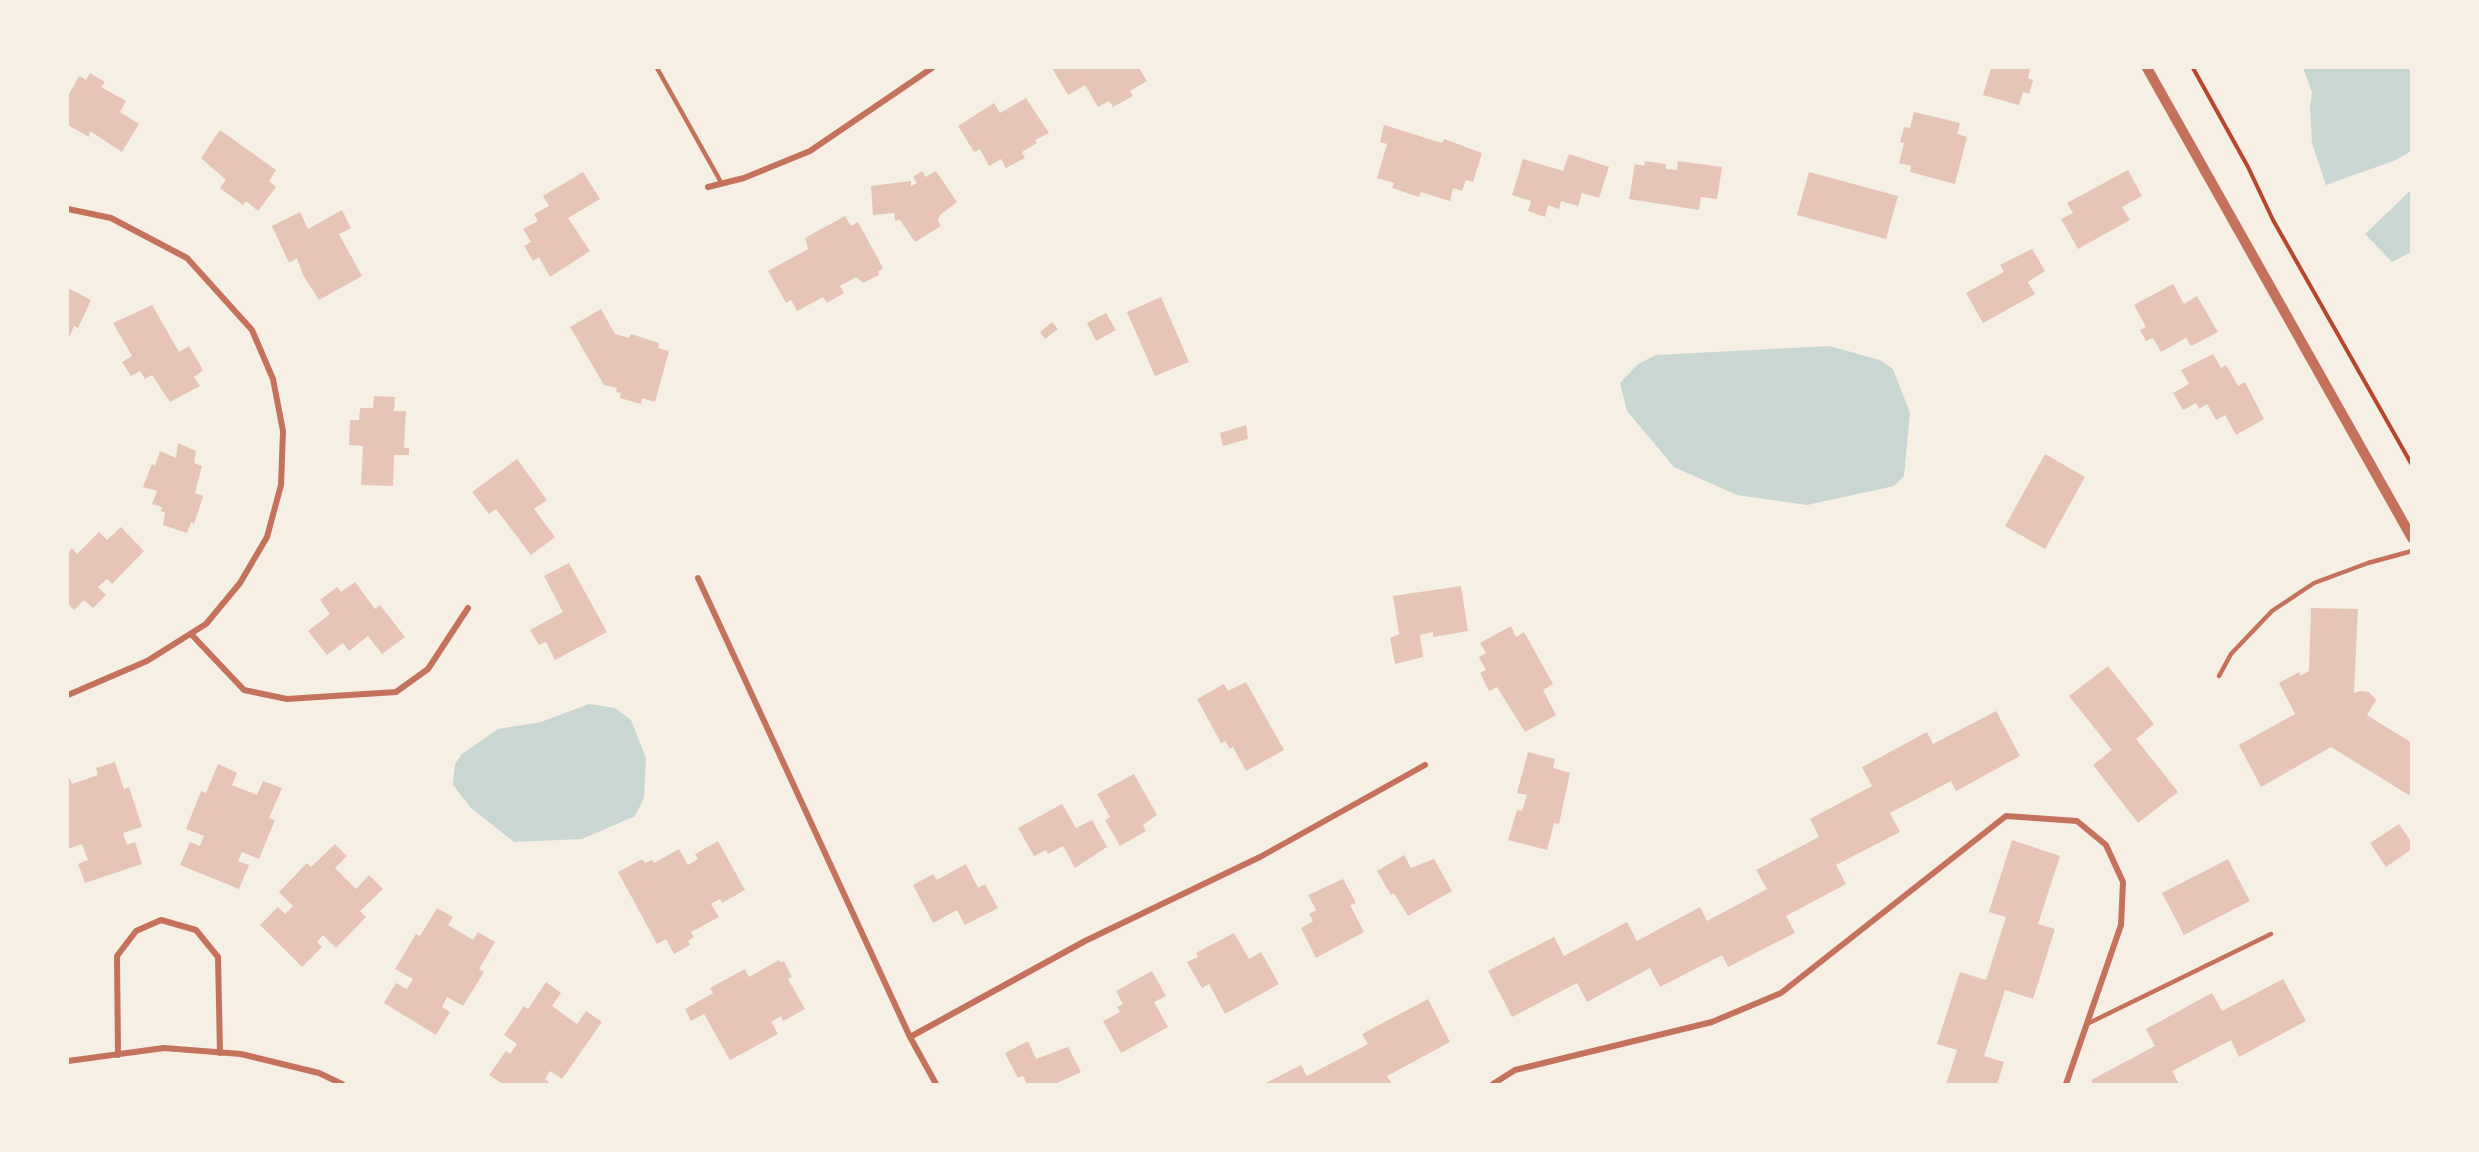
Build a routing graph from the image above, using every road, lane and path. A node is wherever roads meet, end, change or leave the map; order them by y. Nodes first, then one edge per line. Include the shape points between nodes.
1 (657, 68) edge
2 (932, 68) edge
3 (2148, 68) edge
4 (2193, 68) edge
5 (722, 184) junction
6 (708, 187) dead end
7 (68, 209) edge
8 (2412, 465) edge
9 (2412, 538) edge
10 (2412, 551) edge
11 (698, 578) dead end
12 (468, 608) dead end
13 (190, 634) junction
14 (2219, 676) dead end
15 (68, 695) edge
16 (1425, 765) dead end
17 (2271, 934) dead end
18 (2087, 1024) junction
19 (909, 1037) junction
20 (220, 1053) junction
21 (118, 1055) junction
22 (68, 1061) edge
23 (342, 1084) edge
24 (936, 1084) edge
25 (1493, 1084) edge
26 (2066, 1084) edge

1 - 5 lane
2 - 5 street via 810,151
3 - 9 street
4 - 8 path via 2248,167 2272,220
5 - 6 street
7 - 13 street via 111,218 187,258 252,330 273,378 283,431 281,485 267,537 240,583 206,624
10 - 14 lane via 2314,583 2272,611 2231,654
11 - 19 street
12 - 13 street via 429,669 396,692 287,699 244,690
13 - 15 street via 147,662
16 - 19 street via 1260,857 1085,941
17 - 18 lane
18 - 25 street via 2121,925 2123,882 2106,845 2078,821 2006,816 1781,993 1712,1023 1515,1070
18 - 26 street
19 - 24 street
20 - 21 street via 164,1048
20 - 21 street via 218,957 196,930 161,920 136,931 117,956
20 - 23 street via 241,1054 319,1073
21 - 22 street

